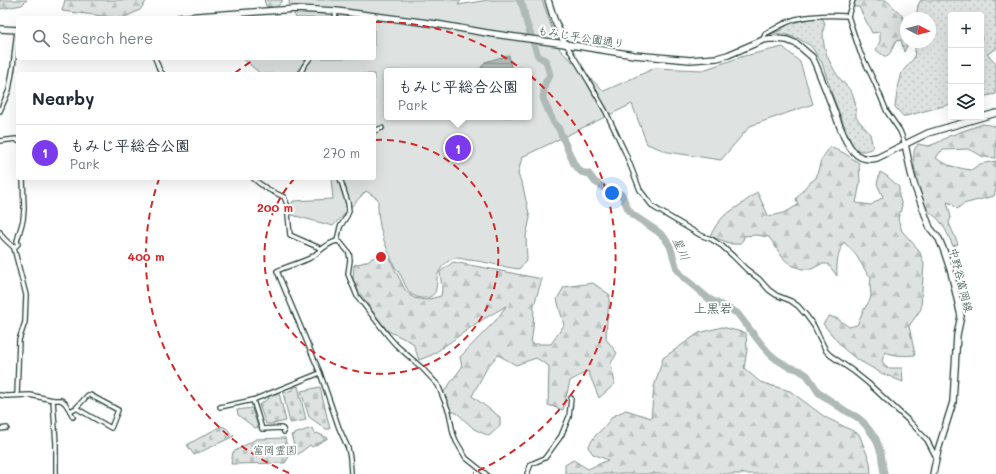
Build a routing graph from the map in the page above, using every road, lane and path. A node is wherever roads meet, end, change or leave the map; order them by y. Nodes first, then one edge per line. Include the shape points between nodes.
1 (548, 0) edge
2 (853, 0) edge
3 (336, 11) junction
4 (198, 16) edge
5 (335, 16) edge
6 (374, 16) edge
7 (376, 16) edge
8 (848, 16) junction
9 (0, 29) edge
10 (16, 30) edge
11 (763, 40) junction
12 (16, 42) edge
13 (565, 44) junction
14 (156, 60) edge
15 (308, 60) edge
16 (161, 72) edge
17 (301, 72) edge
18 (0, 111) edge
19 (996, 113) edge
20 (382, 128) dead end
21 (376, 130) edge
22 (16, 139) edge
23 (0, 141) edge
24 (906, 144) junction
25 (23, 180) edge
26 (256, 180) edge
27 (341, 180) edge
28 (0, 234) edge
29 (337, 241) junction
30 (14, 248) junction
31 (322, 249) junction
32 (320, 373) junction
33 (0, 395) edge
34 (17, 395) junction
35 (571, 398) dead end
36 (53, 400) junction
37 (252, 400) junction
38 (220, 407) dead end
39 (76, 408) junction
40 (70, 411) junction
41 (72, 417) dead end
42 (7, 428) dead end
43 (0, 429) edge
44 (284, 432) dead end
45 (936, 457) junction
46 (56, 474) edge
47 (351, 474) edge
48 (486, 474) edge
49 (527, 474) edge
50 (933, 474) edge

1 - 13 street
2 - 8 street
3 - 4 street, もみじ平公園通り via 296,10
3 - 5 street
3 - 6 street, もみじ平公園通り
7 - 13 street, もみじ平公園通り
8 - 11 street via 821,15 795,20 776,27 765,34
8 - 24 street via 860,52 887,112
9 - 10 street
11 - 13 street, もみじ平公園通り via 728,55 690,60 634,55
11 - 24 street, もみじ平公園通り via 781,39 793,42 812,57 854,153 868,160
12 - 18 street via 9,90
13 - 45 street via 606,112 640,190 654,206 722,246 769,290 798,306 814,326 826,351 863,379 910,422 926,440
14 - 16 street
15 - 17 street
19 - 24 street via 928,133
20 - 21 street
22 - 23 street
24 - 45 street, 中野谷富岡線 via 913,179 930,228 944,251 961,316 957,335 953,402
25 - 30 street via 23,220 18,244
26 - 31 street via 284,197 290,235
27 - 29 street via 349,211 340,227
28 - 30 street
29 - 31 street
29 - 48 street via 349,253 348,274 357,296 396,345 438,385 449,412 456,441 466,458
30 - 34 street via 26,295 25,322 19,340
31 - 32 street via 311,257 277,271
32 - 37 street
32 - 47 street via 348,448
33 - 34 street
34 - 36 street via 30,394
35 - 49 street via 569,417 561,436 545,458 531,464
36 - 40 street via 61,400
36 - 46 street
37 - 38 street
37 - 44 street via 262,429 281,428
39 - 39 street via 90,395 118,410 111,428
39 - 40 street
40 - 41 street
42 - 43 street
45 - 50 street, 中野谷富岡線

